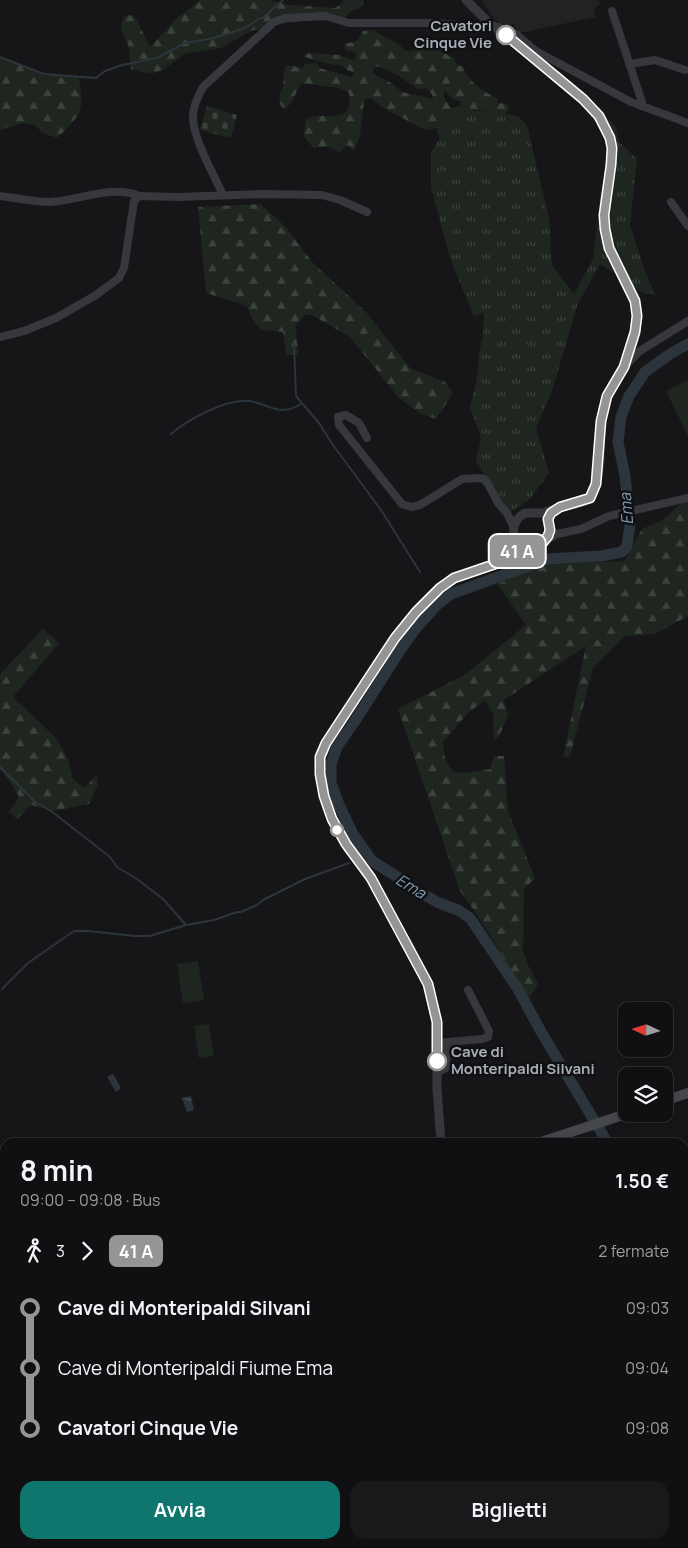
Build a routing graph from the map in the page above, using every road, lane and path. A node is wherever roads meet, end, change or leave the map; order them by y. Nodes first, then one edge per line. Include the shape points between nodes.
1 (466, 0) edge
2 (612, 11) dead end
3 (493, 25) junction
4 (629, 64) junction
5 (686, 70) dead end
6 (641, 106) junction
7 (688, 123) edge
8 (223, 195) junction
9 (0, 196) edge
10 (139, 196) junction
11 (671, 202) dead end
12 (367, 212) dead end
13 (688, 226) edge
14 (635, 301) tunnel mouth
15 (688, 321) edge
16 (635, 332) tunnel mouth
17 (0, 337) edge
18 (624, 367) junction
19 (367, 438) dead end
20 (688, 498) edge
21 (560, 507) junction
22 (535, 512) junction
23 (506, 513) junction
24 (519, 516) junction
25 (548, 523) junction
26 (513, 526) junction
27 (564, 532) junction
28 (547, 540) junction
29 (517, 542) junction
30 (527, 548) junction
31 (511, 555) junction
32 (468, 990) dead end
33 (442, 1043) junction
34 (688, 1093) edge
35 (673, 1098) edge
36 (618, 1117) edge
37 (441, 1138) edge
38 (552, 1138) edge

1 - 3 street
2 - 4 street
3 - 6 street via 517,35 536,51
3 - 8 street via 349,23 325,16 285,18 274,22 203,87 196,100 193,116 195,134
3 - 14 street via 583,99 608,132 612,148 605,229 609,248
4 - 5 street via 655,60
4 - 6 street
6 - 7 street
8 - 10 street
8 - 12 street via 322,195
9 - 10 street via 49,202 96,193 131,192
10 - 17 street via 134,202 124,268 119,278 56,318
11 - 13 street
15 - 18 street via 640,351
16 - 18 street
18 - 21 street via 607,396 593,494 585,501
19 - 23 street via 359,423 346,415 338,418 339,425 402,504 420,505 462,480 480,478 488,484
20 - 27 street via 609,516
21 - 22 street
21 - 25 street via 551,513
22 - 24 street
22 - 25 street
23 - 24 street
23 - 26 street
24 - 26 street
25 - 27 street
25 - 28 street
26 - 29 street
27 - 28 street
28 - 30 street via 540,546
29 - 30 street
29 - 31 street
30 - 31 street
31 - 33 street via 501,562 454,578 416,612 364,684 320,757 321,784 332,819 371,878 428,984
32 - 33 street via 489,1031 488,1037
33 - 37 street via 437,1072
34 - 35 main road
36 - 38 main road

